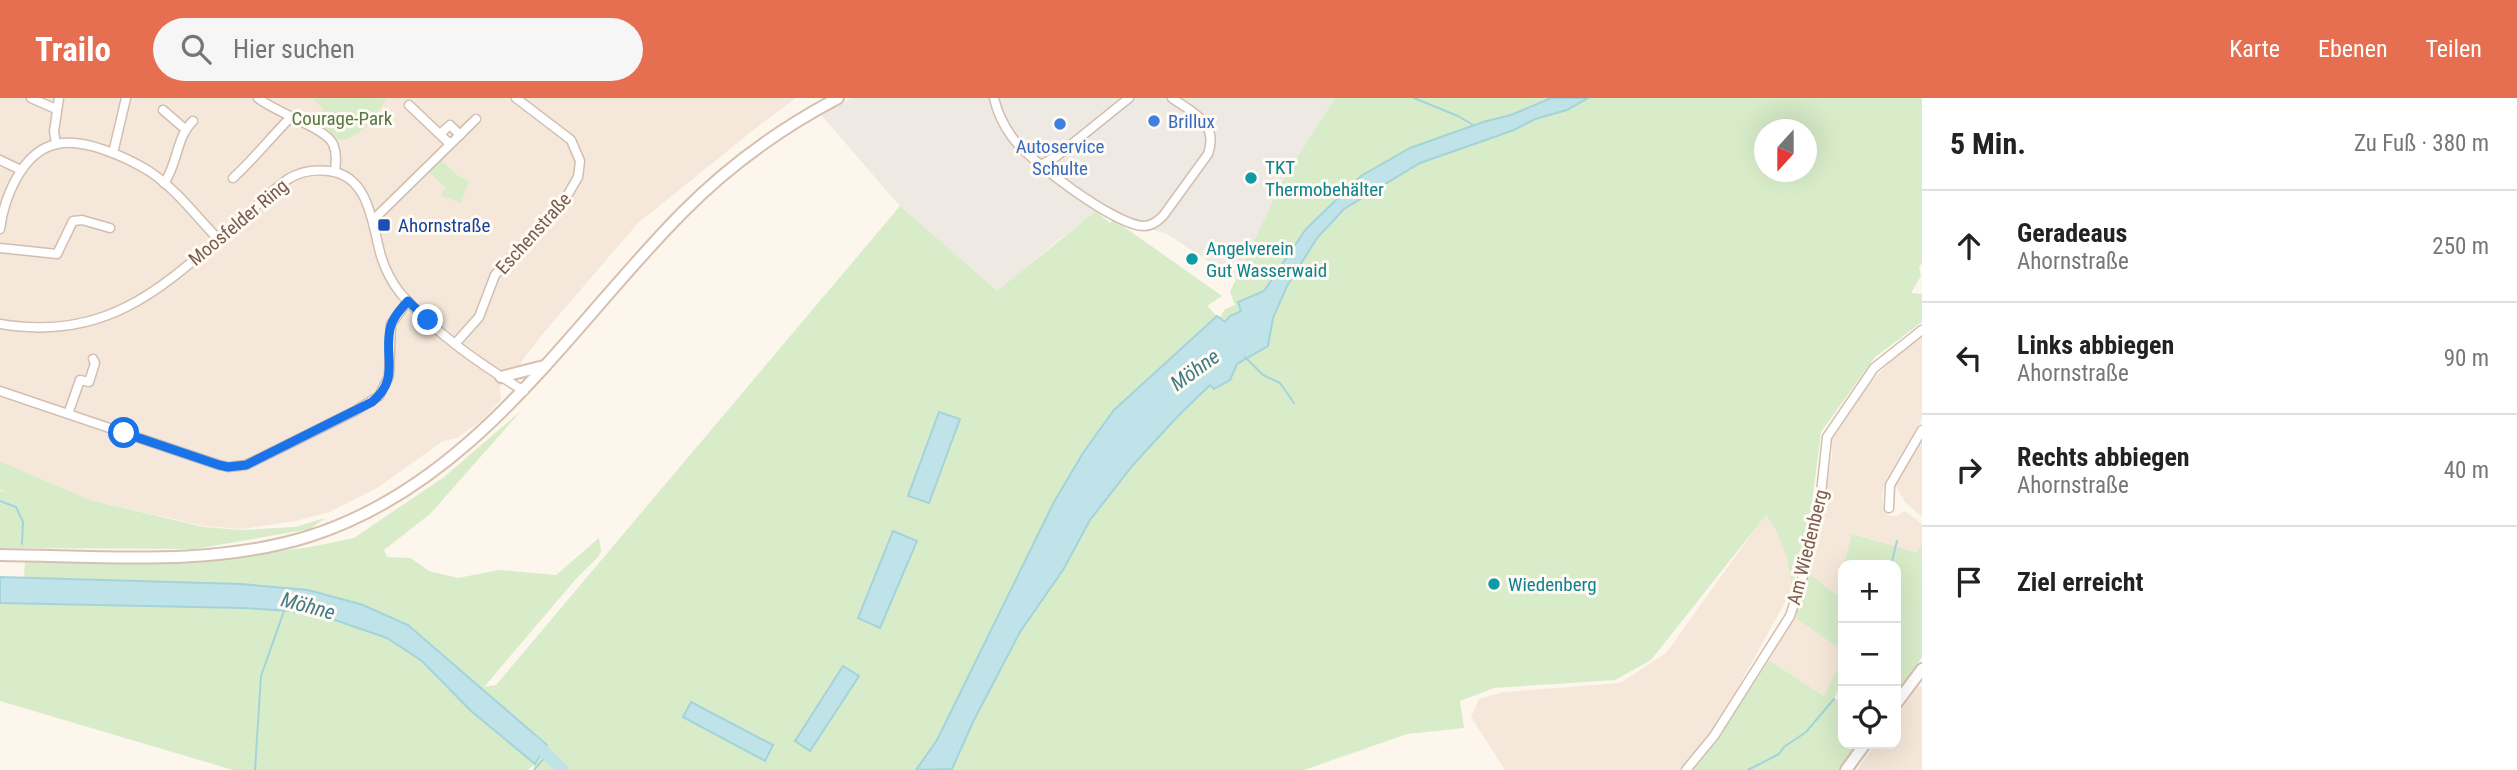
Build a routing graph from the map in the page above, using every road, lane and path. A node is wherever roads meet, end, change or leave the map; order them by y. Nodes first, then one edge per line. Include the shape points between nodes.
1 (31, 98) edge
2 (59, 98) edge
3 (126, 98) edge
4 (258, 98) edge
5 (516, 98) edge
6 (838, 98) edge
7 (995, 98) edge
8 (1129, 98) edge
9 (1172, 98) edge
10 (409, 105) dead end
11 (56, 109) junction
12 (163, 110) dead end
13 (290, 118) junction
14 (476, 119) dead end
15 (193, 121) dead end
16 (185, 129) junction
17 (440, 134) junction
18 (460, 135) junction
19 (56, 144) junction
20 (450, 144) junction
21 (113, 153) junction
22 (0, 160) edge
23 (1041, 165) junction
24 (21, 170) junction
25 (335, 172) junction
26 (233, 178) dead end
27 (164, 183) junction
28 (373, 220) junction
29 (110, 228) dead end
30 (0, 229) edge
31 (218, 239) junction
32 (0, 248) edge
33 (408, 301) junction
34 (0, 324) edge
35 (1922, 330) edge
36 (455, 344) junction
37 (93, 359) dead end
38 (547, 365) junction
39 (501, 377) junction
40 (0, 391) edge
41 (524, 391) junction
42 (68, 414) junction
43 (1922, 430) edge
44 (1889, 508) dead end
45 (0, 555) edge
46 (1921, 671) edge
47 (1901, 697) edge
48 (1861, 749) edge
49 (1686, 770) edge
50 (1846, 770) edge

1 - 11 street
2 - 11 street
3 - 21 street
4 - 13 street
5 - 36 street, Eschenstraße via 572,140 580,161 578,177 567,196 495,275 479,317
6 - 38 main road via 771,139 711,186 673,222
7 - 23 street via 1012,138
8 - 23 street
9 - 23 street via 1204,121 1211,145 1158,222 1143,226 1121,218 1091,203
10 - 17 street
11 - 19 street
12 - 16 street
13 - 25 street via 331,141
13 - 26 street
14 - 18 street
15 - 16 street
16 - 27 street
17 - 18 street via 450,125
17 - 20 street
18 - 20 street
19 - 21 street
19 - 24 street
20 - 28 street
21 - 27 street
22 - 24 street
24 - 30 street via 9,193
25 - 28 street via 361,191
25 - 31 street, Moosfelder Ring via 314,170 295,175
27 - 31 street
28 - 33 street via 384,265
29 - 32 street via 73,221 60,251 52,254
31 - 34 street, Moosfelder Ring via 153,292 123,310 74,324
33 - 36 street
33 - 42 street via 391,324 389,376 379,396 246,465 219,465
35 - 49 street, Am Wiedenberg via 1874,368 1827,437 1819,512 1790,616 1714,736
36 - 39 street
37 - 42 street via 89,382 80,380
38 - 39 main road
38 - 41 main road
39 - 41 street
40 - 42 street
41 - 45 main road via 422,481 370,513 309,537 242,551 193,555
43 - 44 street via 1890,485
46 - 47 main road
48 - 50 main road

